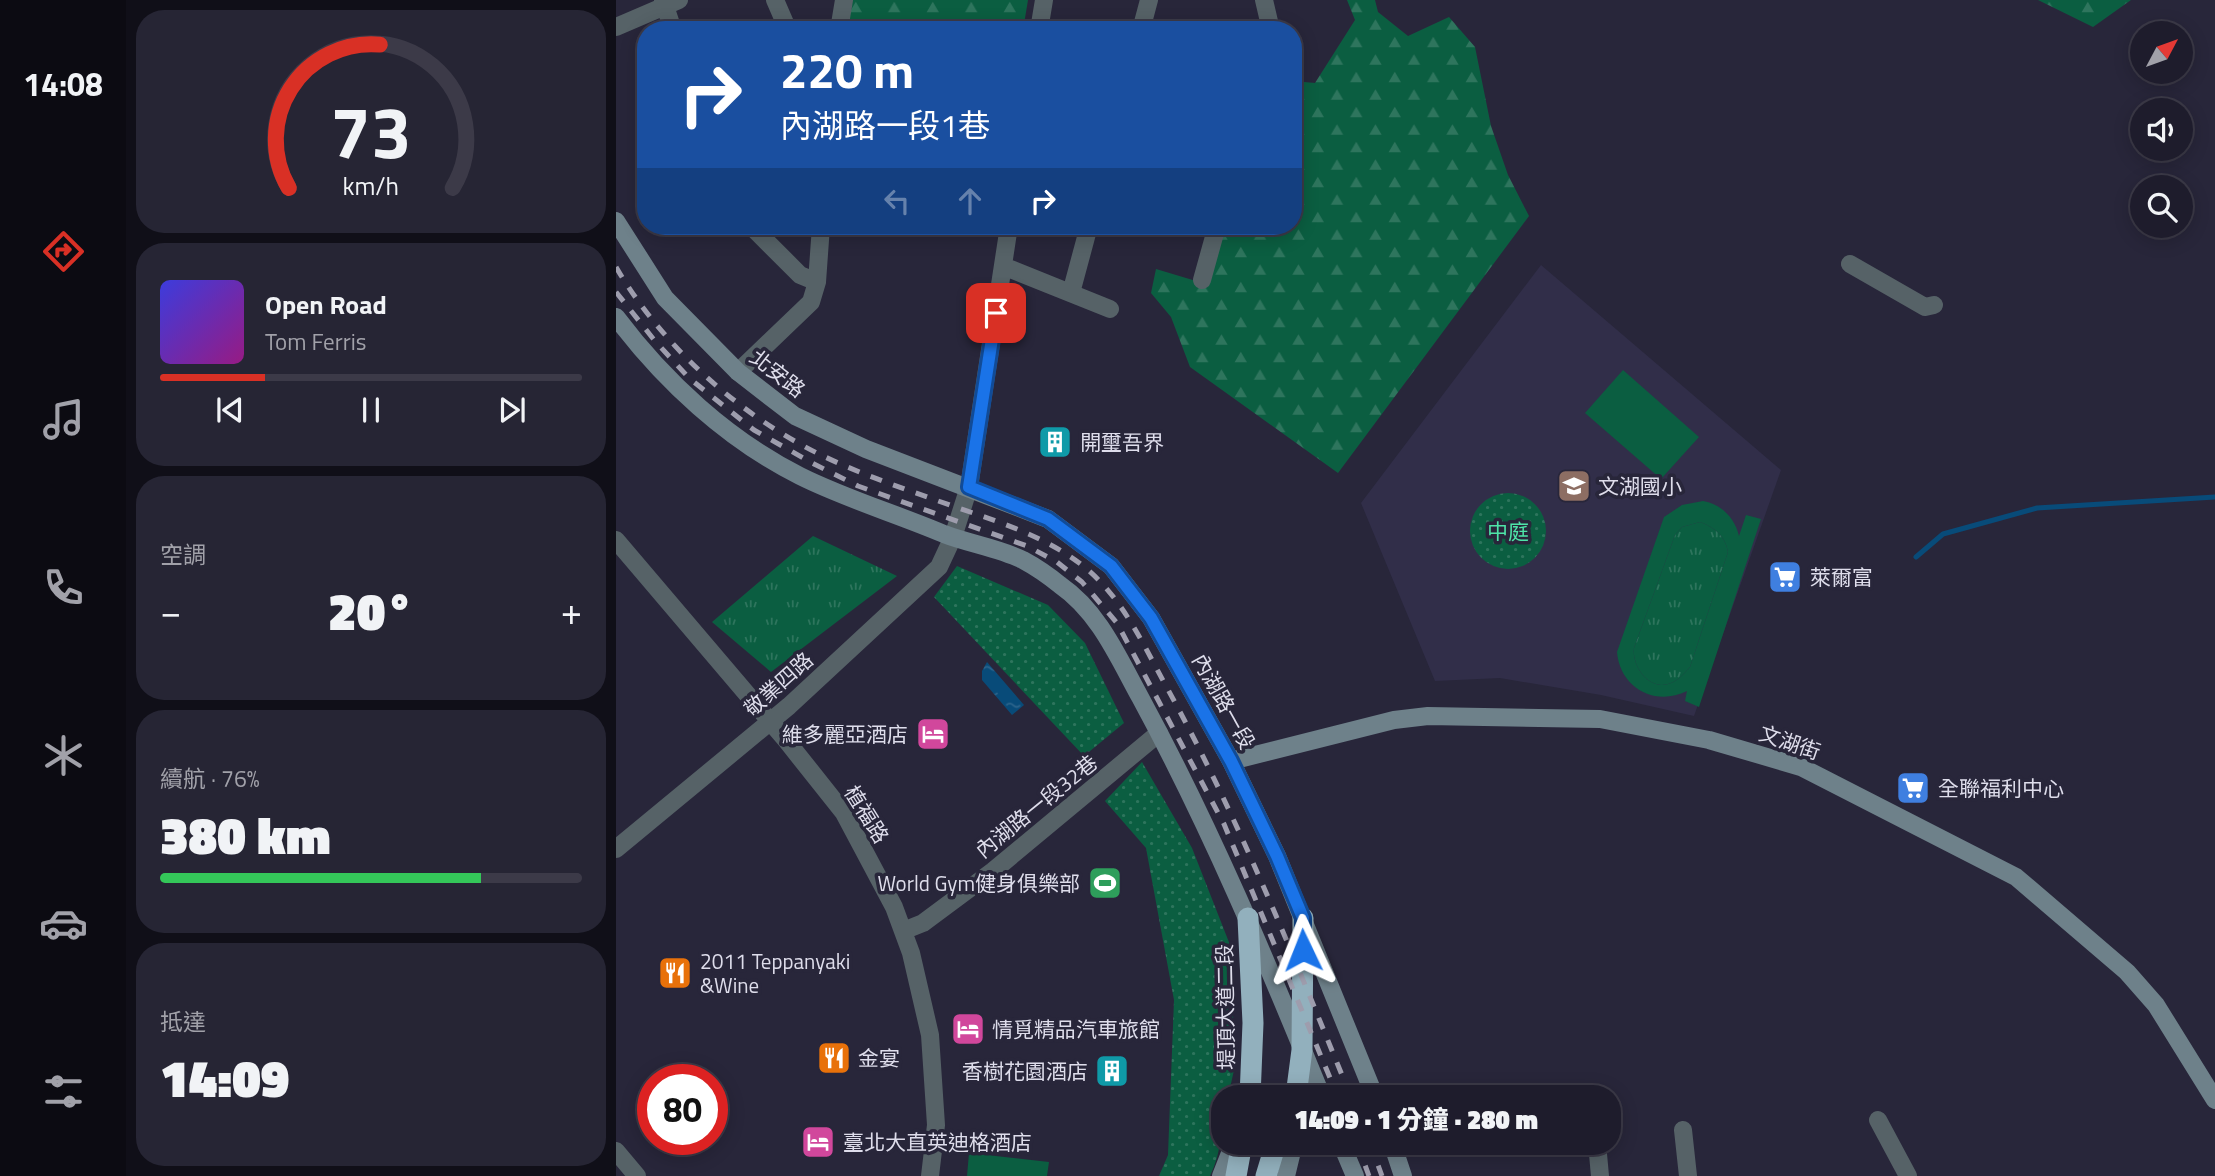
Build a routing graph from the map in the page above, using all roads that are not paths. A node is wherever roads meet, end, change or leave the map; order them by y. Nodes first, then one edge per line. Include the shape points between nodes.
1 (775, 0) edge
2 (844, 0) edge
3 (1044, 0) edge
4 (1149, 0) edge
5 (1264, 0) edge
6 (669, 2) edge
7 (672, 21) edge
8 (784, 21) edge
9 (840, 21) edge
10 (1040, 21) edge
11 (1143, 21) edge
12 (1269, 21) edge
13 (616, 27) edge
14 (616, 221) edge
15 (760, 235) edge
16 (820, 235) edge
17 (1008, 235) edge
18 (1086, 235) edge
19 (1214, 235) edge
20 (1850, 264) dead end
21 (1003, 265) junction
22 (1202, 280) dead end
23 (817, 282) junction
24 (1070, 293) junction
25 (1934, 305) dead end
26 (1110, 309) dead end
27 (616, 317) edge
28 (738, 372) junction
29 (969, 487) junction
30 (953, 537) junction
31 (616, 540) edge
32 (770, 722) junction
33 (1159, 733) junction
34 (1231, 761) junction
35 (616, 849) edge
36 (1248, 918) junction
37 (1303, 918) junction
38 (902, 931) junction
39 (1302, 1050) junction
40 (1250, 1085) edge
41 (1296, 1085) edge
42 (1317, 1085) edge
43 (1370, 1085) edge
44 (2215, 1100) edge
45 (1878, 1120) dead end
46 (1683, 1130) dead end
47 (616, 1151) edge
48 (1230, 1155) edge
49 (1240, 1155) edge
50 (1272, 1155) edge
51 (1291, 1155) edge
52 (1346, 1155) edge
53 (1396, 1155) edge
54 (1598, 1155) edge
55 (1354, 1175) edge
56 (637, 1176) edge
57 (930, 1176) edge
58 (1222, 1176) edge
59 (1236, 1176) edge
60 (1266, 1176) edge
61 (1286, 1176) edge
62 (1403, 1176) edge
63 (1600, 1176) edge
64 (1688, 1176) edge
65 (1908, 1176) edge

1 - 8 street
2 - 9 street
3 - 10 street
4 - 11 street
5 - 12 street
6 - 7 street
6 - 13 street
14 - 28 main road, 北安路 via 665,298
15 - 23 street via 800,275
16 - 23 street
17 - 21 street, 敬業四路
18 - 24 street
19 - 22 street
20 - 25 street via 1925,307
21 - 24 street
21 - 29 street, 敬業四路
23 - 28 street via 811,302
24 - 26 street
27 - 30 main road via 685,395 739,439 799,475
28 - 29 main road, 北安路 via 795,416 866,449
29 - 30 street, 敬業四路
29 - 34 main road, 內湖路一段 via 1048,519 1111,566 1151,618
30 - 32 street, 敬業四路 via 939,567
30 - 33 main road via 1022,559 1063,587 1100,624
31 - 32 street, 植福路
32 - 35 street, 敬業四路
32 - 38 street, 植福路 via 844,813
33 - 36 main road
33 - 38 street, 內湖路一段32巷 via 993,871 923,923
34 - 37 main road, 內湖路一段
34 - 44 main road, 文湖街 via 1394,720 1428,716 1600,719 1707,739 1801,767 2015,877 2127,972 2156,1005
36 - 39 main road
36 - 40 highway, 堤頂大道二段
37 - 39 highway
37 - 43 main road, 內湖路一段
38 - 57 street, 植福路 via 930,1035 936,1125
39 - 41 highway
39 - 42 main road
45 - 65 street
46 - 64 street
47 - 56 street
48 - 58 main road
49 - 59 highway
50 - 60 highway
51 - 61 main road
52 - 55 main road
53 - 62 main road
54 - 63 street

